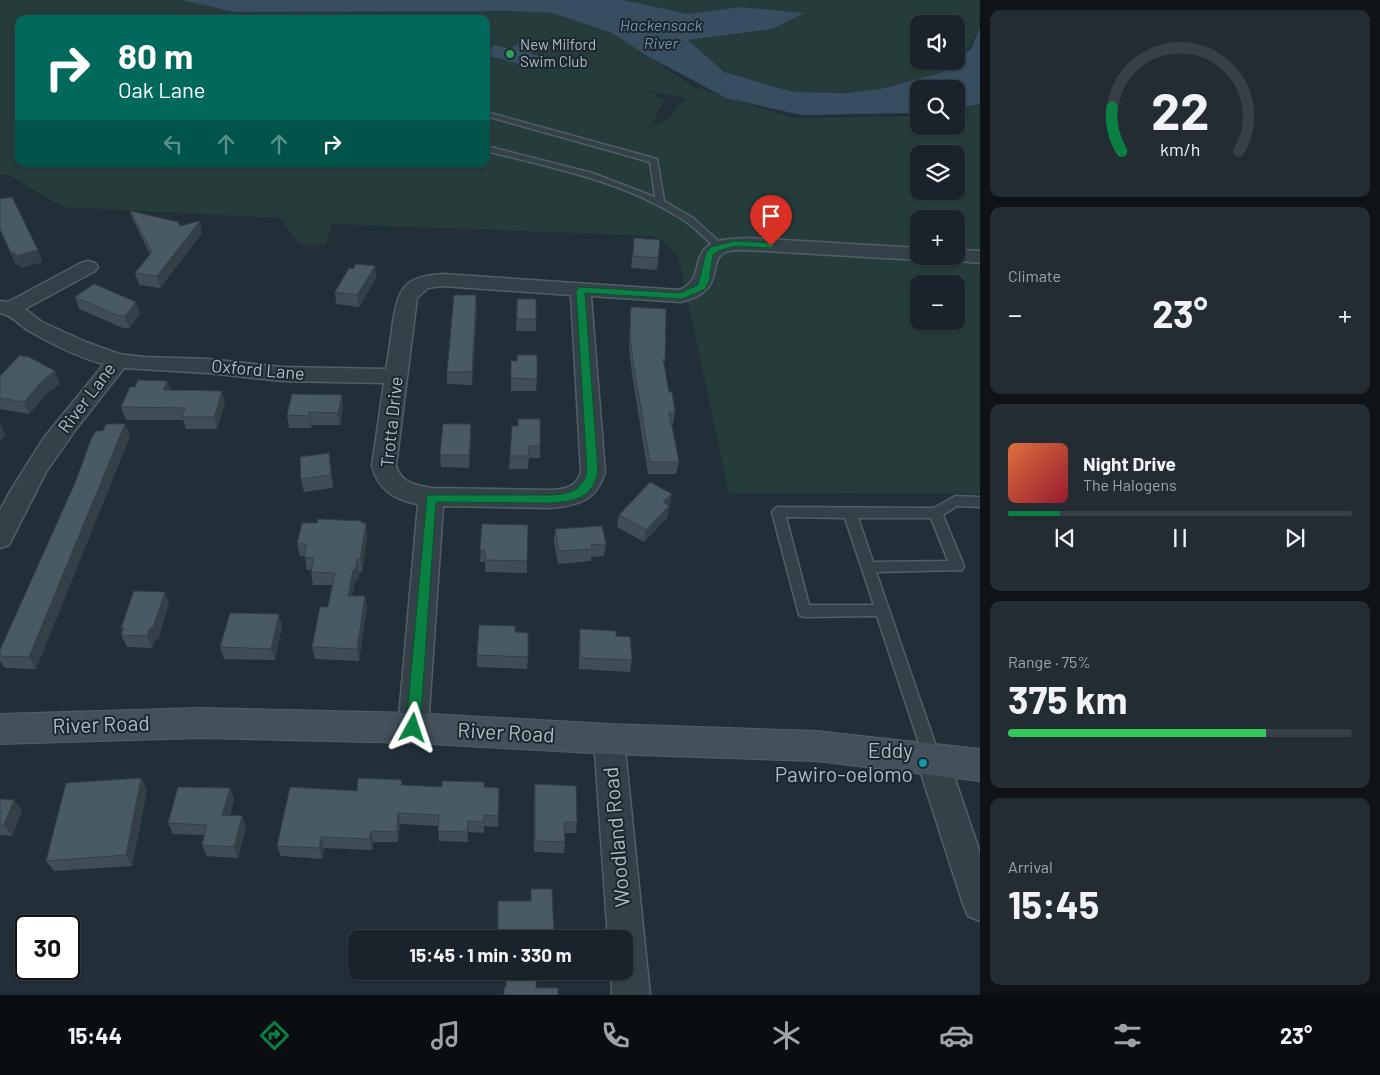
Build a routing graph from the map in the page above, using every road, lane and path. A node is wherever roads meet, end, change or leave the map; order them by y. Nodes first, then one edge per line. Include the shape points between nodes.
1 (490, 115) edge
2 (490, 149) edge
3 (660, 202) junction
4 (720, 247) junction
5 (910, 253) edge
6 (965, 257) edge
7 (980, 258) edge
8 (88, 267) dead end
9 (581, 290) junction
10 (6, 308) edge
11 (118, 361) junction
12 (397, 376) junction
13 (431, 498) junction
14 (980, 502) edge
15 (8, 504) edge
16 (850, 513) junction
17 (936, 514) junction
18 (0, 538) edge
19 (868, 567) junction
20 (882, 610) junction
21 (413, 728) junction
22 (0, 729) edge
23 (609, 739) junction
24 (932, 758) junction
25 (980, 765) edge
26 (980, 904) edge
27 (631, 995) edge

1 - 3 lane via 654,161
2 - 3 lane via 604,181
3 - 4 lane via 687,218
4 - 5 street via 735,243
4 - 9 street, Trotta Drive via 709,254 701,287 689,294 672,296
6 - 7 street
8 - 10 street
9 - 12 street, Trotta Drive via 442,280 418,285 406,298
9 - 13 street, Trotta Drive via 593,472 590,483 569,498
10 - 11 street, River Lane via 78,347
11 - 12 street, Oxford Lane via 208,366 269,374
11 - 15 street, River Lane
12 - 13 street, Trotta Drive via 384,466 387,477 408,493
13 - 21 street
14 - 17 lane via 955,501
15 - 18 street, River Lane
16 - 17 lane
16 - 19 lane
16 - 20 lane via 778,512 804,611
17 - 19 lane via 956,566
19 - 20 lane
20 - 24 lane
21 - 22 main road, River Road via 199,722
21 - 23 main road, River Road
23 - 24 main road, River Road via 816,746
23 - 27 street, Woodland Road
24 - 25 main road, River Road
24 - 26 street

